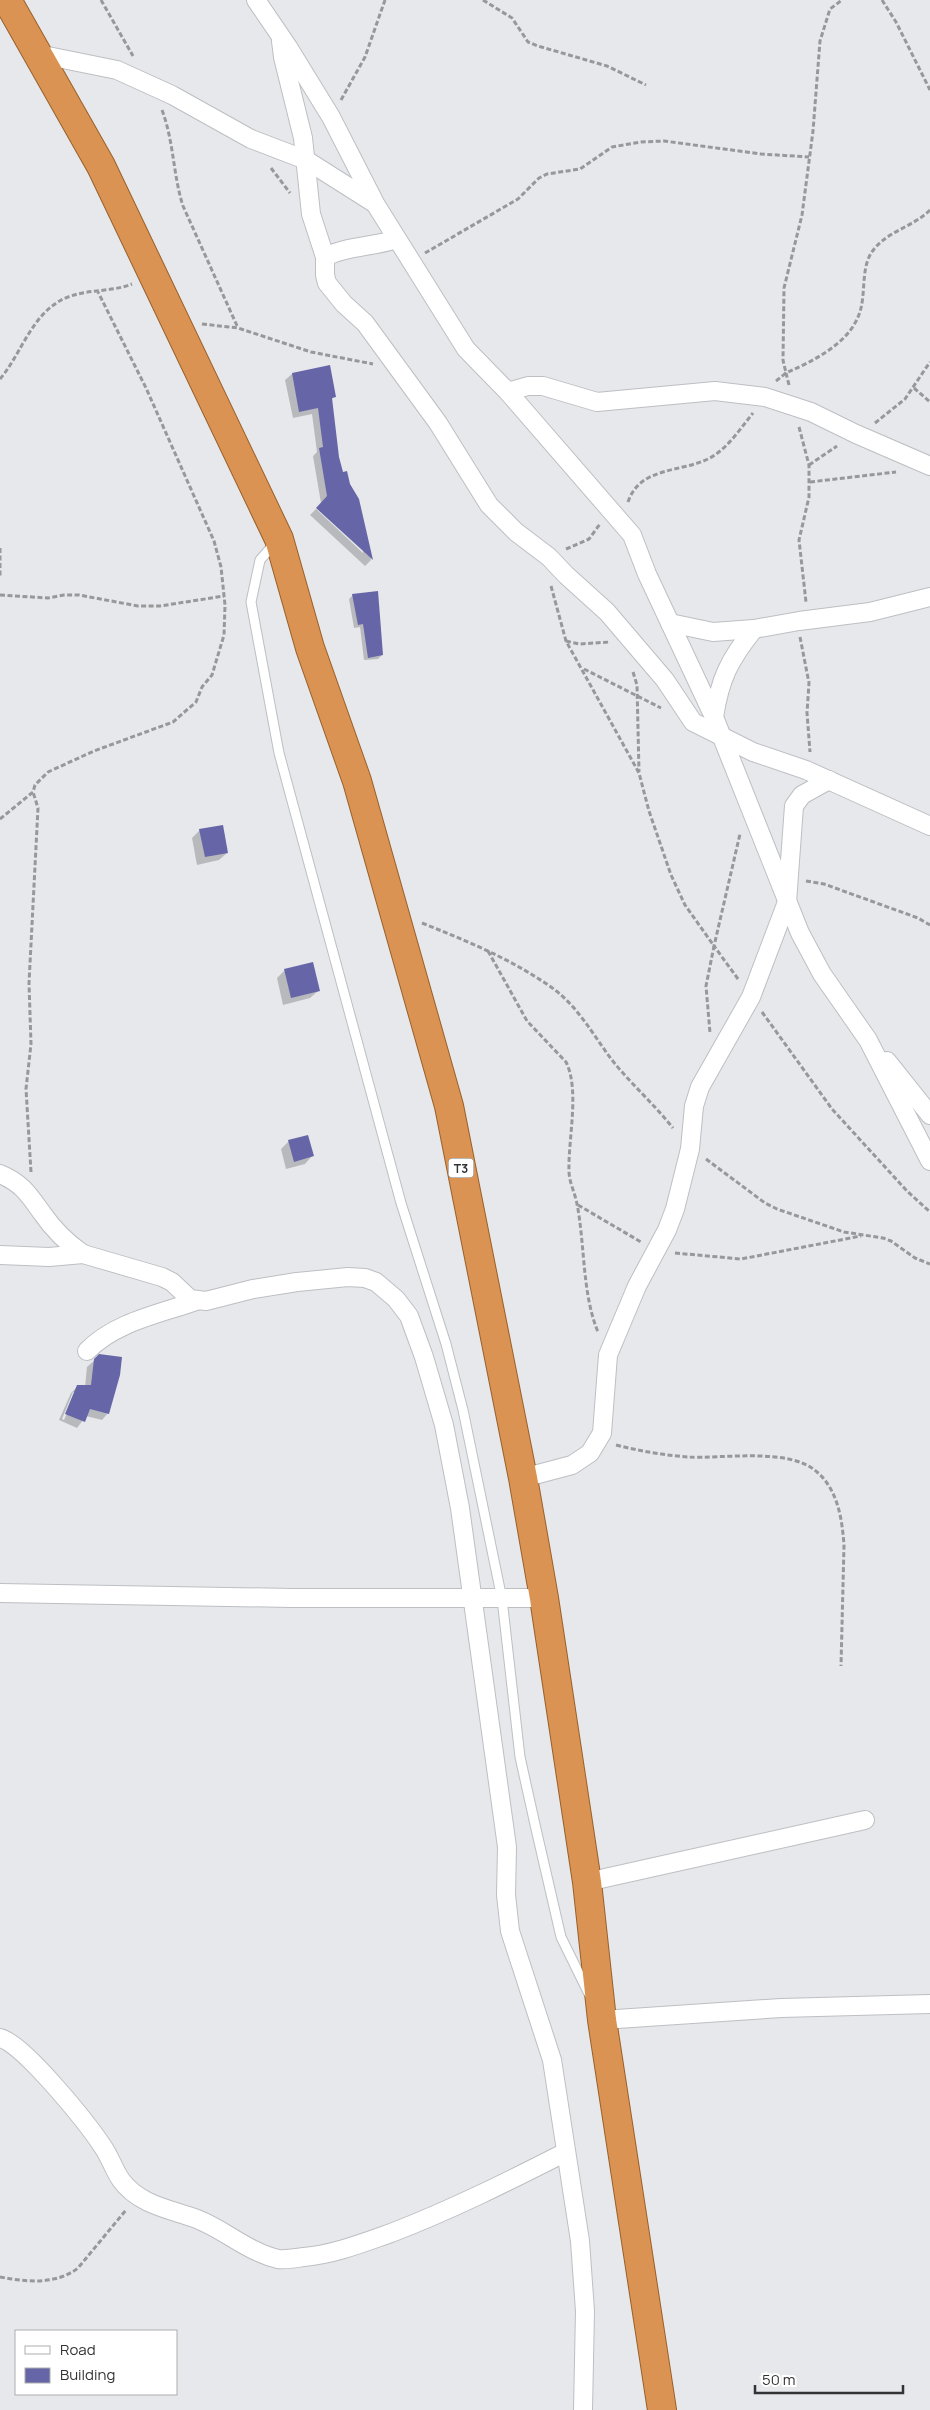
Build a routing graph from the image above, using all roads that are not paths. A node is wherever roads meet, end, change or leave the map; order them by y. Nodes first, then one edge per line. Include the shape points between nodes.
1 (7, 0) edge
2 (256, 0) edge
3 (281, 36) junction
4 (38, 54) junction
5 (306, 160) junction
6 (376, 205) junction
7 (397, 239) junction
8 (325, 257) junction
9 (508, 392) junction
10 (930, 466) edge
11 (279, 539) junction
12 (930, 597) edge
13 (670, 623) junction
14 (754, 630) junction
15 (717, 726) junction
16 (829, 780) junction
17 (930, 826) edge
18 (787, 902) junction
19 (868, 1040) junction
20 (930, 1115) edge
21 (930, 1161) edge
22 (0, 1174) edge
23 (83, 1254) junction
24 (0, 1255) edge
25 (196, 1301) junction
26 (87, 1351) dead end
27 (523, 1478) junction
28 (0, 1593) edge
29 (544, 1598) junction
30 (473, 1599) junction
31 (502, 1599) junction
32 (865, 1820) dead end
33 (587, 1882) junction
34 (930, 2004) edge
35 (602, 2020) junction
36 (0, 2038) edge
37 (566, 2152) junction
38 (583, 2410) edge
39 (662, 2410) edge

1 - 4 highway, T3
2 - 3 street
3 - 5 street
3 - 6 street via 331,117
4 - 5 street via 117,70 251,139
4 - 11 highway, T3 via 101,166
5 - 6 street
5 - 8 street via 314,226
6 - 7 street
7 - 8 street via 338,251
7 - 9 street via 466,349
8 - 15 street via 325,276 331,288 365,324 401,373 452,444 489,505 527,542 549,556 607,612 665,680 693,722
9 - 10 street via 528,386 543,386 596,402 715,391 765,397 796,406
9 - 13 street via 632,535
11 - 27 highway, T3 via 310,648 357,781 449,1106
11 - 31 lane via 260,560 251,602 279,753 401,1203 446,1344
12 - 14 street via 870,612
13 - 14 street via 713,632
13 - 15 street
14 - 15 street via 728,664 718,693
15 - 16 street via 753,752
15 - 18 street
16 - 17 street
16 - 18 street via 802,795 794,806
18 - 19 street via 822,974
18 - 27 street via 751,997 700,1087 676,1209 623,1316 608,1355 603,1424 598,1442 590,1454 572,1465
19 - 20 street
19 - 21 street
22 - 23 street via 30,1194 59,1234
23 - 24 street via 48,1257
23 - 25 street via 162,1276
25 - 26 street via 117,1329
25 - 30 street via 253,1289 348,1277 376,1282 396,1300 409,1316 444,1425
27 - 29 highway, T3
28 - 30 street
29 - 31 street
29 - 33 highway, T3
30 - 31 street
30 - 37 street via 507,1847 506,1895 510,1931 552,2060
31 - 35 lane via 520,1756 561,1937
32 - 33 street
33 - 35 highway, T3
34 - 35 street via 781,2008
35 - 39 highway, T3
36 - 37 street via 29,2059 71,2107 104,2149 121,2180 137,2196 161,2208 198,2219 252,2250 280,2259 330,2254 423,2220
37 - 38 street via 580,2241 585,2311

